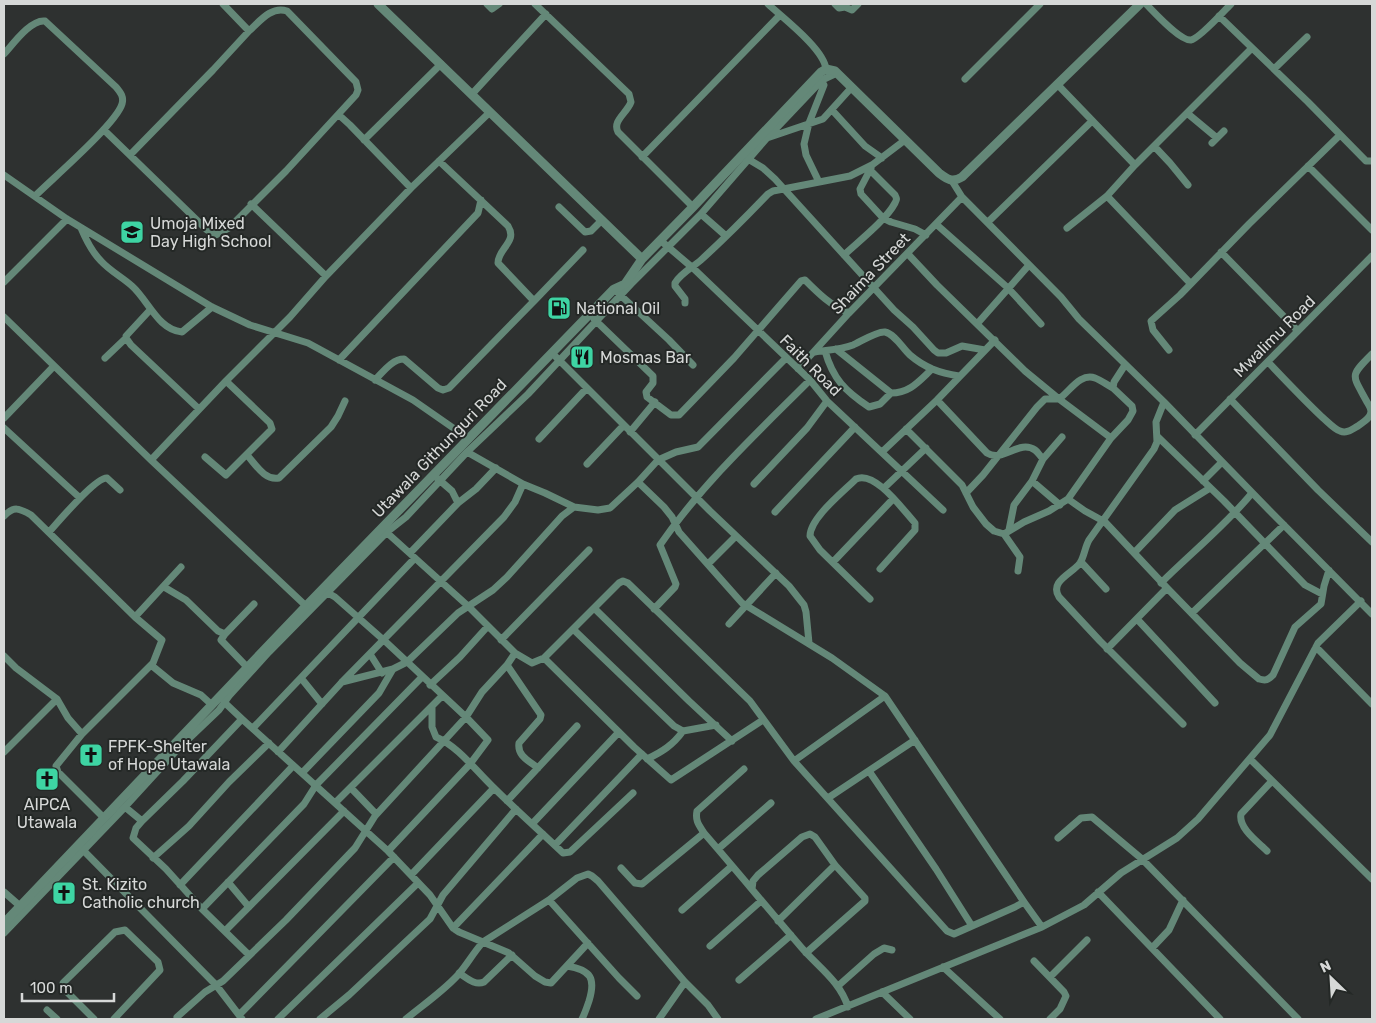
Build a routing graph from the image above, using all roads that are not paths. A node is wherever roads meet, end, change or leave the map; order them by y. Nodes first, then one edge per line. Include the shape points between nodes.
1 (222, 4) edge
2 (378, 4) edge
3 (487, 4) edge
4 (500, 4) edge
5 (535, 4) edge
6 (768, 4) edge
7 (835, 4) edge
8 (858, 4) edge
9 (1040, 4) edge
10 (1140, 4) edge
11 (1146, 4) edge
12 (1231, 4) edge
13 (546, 14) junction
14 (780, 15) junction
15 (1219, 16) junction
16 (249, 31) junction
17 (1306, 37) dead end
18 (1252, 48) junction
19 (4, 54) edge
20 (441, 64) junction
21 (826, 69) junction
22 (1274, 69) junction
23 (837, 73) junction
24 (820, 77) junction
25 (965, 79) dead end
26 (1057, 84) junction
27 (852, 87) junction
28 (472, 94) junction
29 (832, 110) junction
30 (490, 112) junction
31 (1187, 114) junction
32 (339, 115) junction
33 (1092, 120) junction
34 (809, 123) junction
35 (104, 130) junction
36 (1224, 130) dead end
37 (1340, 135) junction
38 (767, 138) junction
39 (364, 140) junction
40 (905, 140) junction
41 (1154, 146) junction
42 (130, 155) junction
43 (642, 157) junction
44 (882, 158) junction
45 (748, 159) junction
46 (439, 161) junction
47 (1372, 161) edge
48 (1134, 165) junction
49 (1308, 166) junction
50 (871, 168) junction
51 (4, 175) edge
52 (952, 181) junction
53 (819, 182) junction
54 (1188, 185) dead end
55 (411, 188) junction
56 (784, 189) junction
57 (35, 196) junction
58 (1107, 196) junction
59 (962, 197) junction
60 (481, 200) junction
61 (251, 204) junction
62 (558, 207) dead end
63 (693, 207) junction
64 (701, 214) junction
65 (883, 218) junction
66 (67, 219) junction
67 (602, 220) junction
68 (988, 222) junction
69 (936, 224) junction
70 (81, 228) junction
71 (1067, 228) dead end
72 (1372, 230) edge
73 (926, 235) junction
74 (726, 236) junction
75 (660, 240) junction
76 (669, 247) junction
77 (583, 250) dead end
78 (1221, 252) junction
79 (908, 254) junction
80 (844, 255) junction
81 (1372, 256) edge
82 (642, 259) junction
83 (1029, 265) junction
84 (692, 267) junction
85 (326, 276) junction
86 (4, 282) edge
87 (1190, 283) junction
88 (874, 288) junction
89 (1008, 288) junction
90 (614, 289) junction
91 (620, 296) junction
92 (534, 301) junction
93 (685, 303) dead end
94 (212, 307) junction
95 (150, 310) junction
96 (849, 314) junction
97 (4, 317) edge
98 (593, 318) junction
99 (978, 324) junction
100 (1040, 324) dead end
101 (758, 331) junction
102 (1298, 331) junction
103 (275, 333) junction
104 (126, 338) junction
105 (995, 340) junction
106 (836, 350) junction
107 (985, 350) junction
108 (1169, 350) dead end
109 (825, 351) junction
110 (815, 352) junction
111 (552, 353) junction
112 (1372, 354) edge
113 (105, 358) dead end
114 (786, 358) junction
115 (339, 360) junction
116 (559, 360) junction
117 (1268, 362) junction
118 (693, 365) dead end
119 (1125, 365) junction
120 (54, 366) junction
121 (798, 369) junction
122 (932, 369) junction
123 (959, 376) junction
124 (375, 380) junction
125 (810, 380) junction
126 (226, 381) junction
127 (1113, 388) junction
128 (586, 389) junction
129 (891, 393) junction
130 (1230, 399) junction
131 (937, 400) junction
132 (1059, 400) junction
133 (345, 401) dead end
134 (827, 401) junction
135 (655, 402) junction
136 (1164, 402) junction
137 (199, 409) junction
138 (1371, 415) edge
139 (4, 418) edge
140 (623, 426) junction
141 (855, 427) junction
142 (4, 428) edge
143 (906, 429) junction
144 (630, 432) junction
145 (1195, 435) junction
146 (1157, 436) junction
147 (1062, 437) dead end
148 (1111, 438) junction
149 (469, 439) junction
150 (539, 439) dead end
151 (926, 448) junction
152 (467, 452) junction
153 (882, 452) junction
154 (247, 455) junction
155 (205, 457) dead end
156 (457, 457) junction
157 (997, 457) junction
158 (1043, 459) junction
159 (152, 460) junction
160 (658, 460) junction
161 (1222, 462) junction
162 (587, 464) dead end
163 (496, 468) junction
164 (902, 471) junction
165 (437, 478) junction
166 (1032, 481) junction
167 (1203, 481) junction
168 (638, 482) junction
169 (523, 484) junction
170 (754, 484) dead end
171 (884, 488) junction
172 (1210, 488) junction
173 (120, 490) dead end
174 (966, 493) junction
175 (1252, 493) junction
176 (80, 498) junction
177 (697, 498) junction
178 (893, 499) junction
179 (1068, 499) junction
180 (458, 503) junction
181 (1060, 504) junction
182 (574, 507) junction
183 (943, 510) dead end
184 (775, 512) dead end
185 (1236, 513) junction
186 (4, 516) edge
187 (1102, 520) junction
188 (675, 523) junction
189 (1284, 525) junction
190 (385, 530) junction
191 (49, 532) junction
192 (1006, 532) junction
193 (736, 536) junction
194 (1372, 542) edge
195 (1265, 544) junction
196 (589, 550) dead end
197 (1134, 554) junction
198 (413, 555) junction
199 (832, 562) junction
200 (1081, 562) junction
201 (708, 564) junction
202 (181, 567) dead end
203 (880, 569) dead end
204 (1330, 570) junction
205 (1018, 571) dead end
206 (776, 573) junction
207 (441, 582) junction
208 (1164, 585) junction
209 (164, 587) junction
210 (1106, 589) dead end
211 (326, 592) junction
212 (1322, 594) junction
213 (870, 599) dead end
214 (1361, 601) junction
215 (254, 604) dead end
216 (746, 605) junction
217 (306, 606) junction
218 (468, 606) junction
219 (594, 608) junction
220 (654, 609) junction
221 (1192, 613) junction
222 (1372, 614) edge
223 (135, 617) junction
224 (358, 619) junction
225 (1137, 619) junction
226 (729, 624) dead end
227 (488, 626) junction
228 (573, 629) junction
229 (225, 634) junction
230 (384, 640) junction
231 (502, 640) junction
232 (809, 643) junction
233 (1316, 647) junction
234 (1108, 649) junction
235 (515, 653) junction
236 (370, 654) junction
237 (4, 656) edge
238 (544, 658) junction
239 (407, 662) junction
240 (151, 665) junction
241 (507, 666) junction
242 (248, 668) junction
243 (393, 669) junction
244 (382, 672) junction
245 (422, 677) junction
246 (301, 678) junction
247 (342, 682) junction
248 (430, 685) junction
249 (442, 696) junction
250 (884, 696) junction
251 (57, 699) junction
252 (223, 699) junction
253 (1215, 703) dead end
254 (322, 704) junction
255 (1372, 704) edge
256 (212, 705) junction
257 (432, 707) junction
258 (466, 718) junction
259 (242, 719) junction
260 (763, 720) junction
261 (1183, 724) dead end
262 (716, 725) junction
263 (577, 726) dead end
264 (252, 728) junction
265 (683, 731) junction
266 (619, 732) junction
267 (82, 734) junction
268 (915, 740) junction
269 (444, 741) junction
270 (732, 741) junction
271 (269, 743) junction
272 (4, 752) edge
273 (278, 752) junction
274 (644, 756) junction
275 (1250, 759) junction
276 (794, 761) junction
277 (470, 764) junction
278 (293, 766) junction
279 (538, 768) junction
280 (744, 769) dead end
281 (869, 771) junction
282 (302, 773) junction
283 (1272, 781) junction
284 (316, 785) junction
285 (352, 788) junction
286 (494, 788) junction
287 (634, 793) dead end
288 (828, 798) junction
289 (507, 801) junction
290 (335, 803) junction
291 (771, 803) dead end
292 (125, 807) junction
293 (516, 809) junction
294 (344, 811) junction
295 (376, 814) junction
296 (104, 818) junction
297 (142, 821) junction
298 (532, 824) junction
299 (367, 830) junction
300 (704, 833) junction
301 (543, 834) junction
302 (1058, 838) dead end
303 (555, 845) junction
304 (81, 848) junction
305 (718, 849) junction
306 (388, 851) junction
307 (1266, 851) dead end
308 (394, 857) junction
309 (153, 858) junction
310 (1142, 859) junction
311 (835, 865) junction
312 (732, 866) junction
313 (621, 868) dead end
314 (411, 875) junction
315 (1372, 879) edge
316 (228, 882) junction
317 (418, 883) junction
318 (180, 885) junction
319 (752, 889) junction
320 (4, 892) edge
321 (1098, 892) junction
322 (549, 900) junction
323 (1183, 900) junction
324 (761, 901) junction
325 (1024, 902) junction
326 (437, 905) junction
327 (20, 906) junction
328 (250, 906) junction
329 (202, 909) junction
330 (682, 910) dead end
331 (778, 921) junction
332 (4, 923) edge
333 (972, 926) junction
334 (1042, 927) junction
335 (453, 928) junction
336 (225, 932) junction
337 (4, 933) edge
338 (791, 935) junction
339 (1087, 940) dead end
340 (483, 942) junction
341 (588, 943) junction
342 (710, 946) dead end
343 (1152, 948) junction
344 (892, 950) dead end
345 (806, 953) junction
346 (249, 955) junction
347 (512, 955) junction
348 (1034, 961) dead end
349 (567, 966) junction
350 (943, 967) junction
351 (459, 973) junction
352 (1050, 978) junction
353 (739, 980) dead end
354 (684, 982) junction
355 (216, 985) junction
356 (838, 986) junction
357 (882, 992) junction
358 (637, 996) dead end
359 (848, 1007) junction
360 (47, 1010) dead end
361 (240, 1017) edge
362 (91, 1018) edge
363 (57, 1019) edge
364 (114, 1019) edge
365 (177, 1019) edge
366 (278, 1019) edge
367 (320, 1019) edge
368 (406, 1019) edge
369 (583, 1019) edge
370 (660, 1019) edge
371 (718, 1019) edge
372 (816, 1019) edge
373 (910, 1019) edge
374 (1000, 1019) edge
375 (1050, 1019) edge
376 (1220, 1019) edge
377 (1298, 1019) edge

1 - 16 street
2 - 20 street
3 - 4 street via 492,9
5 - 13 street
6 - 14 street
7 - 8 street via 852,10
9 - 25 street
10 - 26 street
11 - 15 street via 1191,40
12 - 15 street
13 - 28 street
13 - 43 street via 629,94 631,102 616,127
14 - 21 street via 817,49 824,58
14 - 43 street
15 - 18 street
16 - 32 street via 271,12 287,12 356,82 356,95
16 - 42 street
17 - 22 street
18 - 22 street
18 - 31 street
19 - 35 street via 29,27 40,20 46,21 122,96 118,113
20 - 28 street
20 - 39 street
21 - 23 street
21 - 24 street, Utawala Githunguri Road
22 - 37 street
23 - 24 street
23 - 27 street
24 - 34 street via 824,85
24 - 38 street
24 - 63 street, Utawala Githunguri Road
26 - 33 street
26 - 52 street via 962,177
27 - 29 street
27 - 40 street
28 - 30 street
29 - 34 street via 823,119
29 - 44 street
30 - 46 street
30 - 67 street
31 - 36 street via 1214,141
31 - 41 street
32 - 39 street
32 - 61 street
33 - 48 street
33 - 68 street
34 - 38 street
34 - 53 street via 804,150
35 - 42 street
35 - 57 street
37 - 47 street via 1366,161
37 - 49 street
38 - 45 street
39 - 55 street
40 - 44 street
40 - 52 street via 939,174
41 - 48 street
41 - 54 street
42 - 61 street via 216,235 229,228
43 - 63 street
44 - 50 street
45 - 56 street via 763,168
45 - 64 street
46 - 55 street
46 - 60 street
48 - 58 street
49 - 72 street
49 - 78 street
50 - 53 street
50 - 65 street via 860,192
50 - 65 street via 897,199
51 - 57 street
52 - 59 street
53 - 56 street
55 - 85 street
56 - 74 street via 768,194
56 - 80 street
57 - 66 street
58 - 71 street
58 - 87 street
59 - 68 street
59 - 69 street, Shaima Street
60 - 92 street via 511,231 498,263
60 - 115 street via 478,213
61 - 85 street
62 - 67 street via 585,232 591,231
63 - 75 street, Utawala Githunguri Road
64 - 74 street
64 - 76 street
65 - 73 street
65 - 80 street
66 - 70 street
66 - 86 street
67 - 82 street
68 - 83 street
69 - 73 street, Shaima Street
69 - 89 street
70 - 94 street
70 - 95 street via 102,262 132,286
73 - 79 street, Shaima Street
74 - 84 street
75 - 76 street, Faith Road
75 - 82 street, Utawala Githunguri Road
76 - 84 street, Faith Road
76 - 91 street
77 - 92 street
78 - 87 street
78 - 102 street
79 - 88 street, Shaima Street
79 - 99 street
80 - 88 street
81 - 102 street, Mwalimu Road
82 - 90 street, Utawala Githunguri Road via 625,284
83 - 89 street
83 - 119 street
84 - 93 street via 675,284
84 - 101 street, Faith Road
85 - 103 street
87 - 108 street via 1151,321 1153,330
88 - 96 street, Shaima Street
88 - 107 street via 938,353 946,354 962,346
89 - 99 street
89 - 100 street
90 - 91 street
90 - 98 street, Utawala Githunguri Road
91 - 98 street
91 - 118 street
92 - 124 street via 449,388 438,388 404,359 393,363
94 - 95 street via 182,332 174,331
94 - 103 street
95 - 104 street
96 - 101 street via 820,295 805,280
96 - 110 street, Shaima Street
97 - 120 street
98 - 111 street, Utawala Githunguri Road
98 - 116 street
98 - 135 street via 653,376 653,383 646,392 647,397
99 - 105 street
101 - 114 street, Faith Road
101 - 135 street via 679,415 671,415
102 - 117 street, Mwalimu Road
103 - 115 street via 308,343
103 - 126 street
104 - 113 street
104 - 137 street
105 - 107 street
105 - 132 street
106 - 109 street
106 - 122 street via 884,332 909,355
106 - 129 street
107 - 123 street
109 - 110 street
109 - 129 street via 832,372 869,407 880,404
110 - 121 street, Shaima Street
111 - 116 street
111 - 149 street, Utawala Githunguri Road
112 - 138 street via 1354,376
114 - 121 street, Faith Road
114 - 160 street via 698,447
115 - 124 street
116 - 128 street
116 - 152 street
117 - 130 street, Mwalimu Road
117 - 138 street via 1339,431 1349,432
119 - 127 street
119 - 136 street
120 - 139 street
120 - 159 street
121 - 125 street, Faith Road
122 - 123 street
122 - 129 street via 910,390
123 - 131 street
124 - 149 street via 412,400
125 - 134 street, Faith Road
125 - 177 street
126 - 137 street
126 - 154 street via 272,429
127 - 132 street via 1091,377 1074,384
127 - 148 street via 1133,409 1128,420
128 - 140 street
128 - 150 street
130 - 145 street, Mwalimu Road
130 - 194 street
131 - 143 street
131 - 157 street via 987,453
132 - 148 street
132 - 157 street via 1048,398 1041,402
133 - 154 street via 330,428 280,478 268,477
134 - 141 street, Faith Road
134 - 170 street via 807,428
135 - 144 street
136 - 145 street
136 - 146 street via 1156,422
137 - 159 street
140 - 144 street
140 - 162 street
141 - 153 street, Faith Road
141 - 184 street
142 - 176 street
143 - 151 street
143 - 153 street
144 - 160 street
145 - 161 street
146 - 167 street
146 - 187 street via 1154,449
147 - 158 street
148 - 179 street
149 - 156 street, Utawala Githunguri Road
151 - 164 street
151 - 174 street
152 - 156 street
152 - 163 street
153 - 164 street, Faith Road
154 - 155 street via 226,475
156 - 165 street, Utawala Githunguri Road
157 - 158 street via 1028,447
157 - 174 street
158 - 166 street
159 - 217 street
160 - 168 street
160 - 177 street
161 - 167 street
161 - 175 street
163 - 169 street
163 - 180 street
164 - 171 street
164 - 183 street, Faith Road
165 - 180 street via 452,491
165 - 190 street, Utawala Githunguri Road
166 - 181 street
166 - 192 street via 1012,509
167 - 172 street
168 - 182 street via 605,510
168 - 188 street
169 - 182 street
169 - 207 street via 504,517
171 - 178 street
171 - 199 street via 861,476 812,524 810,536
172 - 185 street
172 - 197 street via 1174,510
173 - 176 street via 104,478
174 - 192 street via 986,524 994,531
175 - 185 street
175 - 189 street
176 - 191 street
177 - 188 street
177 - 193 street
178 - 199 street
178 - 203 street via 915,523 915,530
179 - 181 street
179 - 187 street
180 - 198 street
181 - 192 street
182 - 218 street via 507,577
185 - 195 street
185 - 208 street via 1194,550
186 - 191 street via 14,508 20,508
187 - 197 street
187 - 200 street via 1084,548
188 - 201 street via 679,532
188 - 220 street via 660,548 676,584
189 - 195 street
189 - 204 street
190 - 198 street
190 - 211 street, Utawala Githunguri Road
191 - 223 street
192 - 205 street via 1020,557
193 - 201 street
193 - 206 street
195 - 212 street via 1305,586
195 - 221 street
196 - 231 street
197 - 208 street
198 - 207 street
198 - 224 street
199 - 213 street
200 - 210 street
200 - 234 street via 1062,578 1055,590
201 - 216 street
202 - 209 street
204 - 212 street
204 - 214 street
206 - 216 street
206 - 232 street via 804,605
207 - 218 street
207 - 230 street
208 - 221 street
208 - 225 street
209 - 223 street
209 - 229 street via 186,600
211 - 217 street, Utawala Githunguri Road
211 - 224 street
211 - 252 street
212 - 221 street via 1321,604 1295,627 1273,675 1265,681 1240,663
214 - 222 street
214 - 233 street
215 - 229 street
216 - 226 street
216 - 232 street
217 - 242 street, Utawala Githunguri Road
218 - 227 street
218 - 239 street
219 - 220 street via 623,581
219 - 228 street
219 - 262 street
220 - 260 street via 731,682
223 - 240 street via 162,640
224 - 230 street
224 - 246 street
225 - 234 street
225 - 253 street
227 - 231 street
227 - 248 street
228 - 238 street
228 - 265 street
229 - 242 street via 222,640
230 - 236 street
230 - 239 street
231 - 235 street
232 - 250 street
233 - 255 street
233 - 275 street via 1270,735
234 - 261 street
235 - 238 street via 532,663
235 - 241 street
236 - 244 street
236 - 247 street
237 - 251 street
238 - 266 street
239 - 243 street
239 - 245 street
240 - 256 street via 173,683 202,695
240 - 267 street
241 - 258 street via 482,692
241 - 279 street via 541,715 519,743 520,754
242 - 252 street, Utawala Githunguri Road
243 - 244 street
243 - 282 street via 379,693
244 - 247 street
245 - 248 street
245 - 284 street
246 - 254 street
246 - 264 street
247 - 254 street
248 - 249 street
249 - 257 street
249 - 258 street
250 - 268 street
250 - 276 street
251 - 267 street
251 - 272 street
252 - 256 street, Utawala Githunguri Road
252 - 259 street
252 - 292 street via 218,710
254 - 273 street
256 - 296 street, Utawala Githunguri Road
257 - 269 street via 433,733
257 - 285 street
258 - 269 street
258 - 277 street via 488,740
259 - 264 street
259 - 297 street
260 - 270 street
260 - 276 street
262 - 265 street
262 - 270 street
263 - 279 street
264 - 271 street
265 - 274 street via 663,751
266 - 274 street
266 - 298 street
267 - 296 street via 56,769
268 - 281 street
268 - 325 street
269 - 277 street
269 - 295 street
270 - 274 street via 671,780
271 - 273 street
271 - 309 street via 189,826
273 - 278 street
274 - 303 street
275 - 283 street
275 - 310 street via 1198,819 1177,838
276 - 288 street
277 - 286 street
277 - 306 street
278 - 282 street
278 - 318 street
279 - 289 street
280 - 300 street via 697,811 697,822
281 - 288 street
281 - 333 street
282 - 284 street
283 - 307 street via 1240,817 1245,829
283 - 315 street
284 - 290 street
284 - 316 street via 304,804
285 - 290 street
285 - 295 street
286 - 289 street
286 - 314 street
287 - 303 street via 570,852 563,853
288 - 333 street via 947,931 954,934
289 - 293 street
290 - 294 street
291 - 305 street
292 - 297 street
292 - 304 street
293 - 298 street
293 - 326 street
294 - 299 street
294 - 328 street
295 - 299 street
296 - 304 street, Utawala Githunguri Road
297 - 309 street via 133,838
298 - 301 street
299 - 306 street
299 - 346 street via 332,873
300 - 305 street
300 - 313 street via 642,884 635,883
301 - 303 street
301 - 335 street
302 - 310 street via 1081,818 1092,817
304 - 327 street, Utawala Githunguri Road
304 - 337 street
304 - 355 street
305 - 312 street
306 - 308 street
308 - 314 street
308 - 361 street
309 - 318 street
310 - 321 street
310 - 323 street
311 - 319 street via 815,837 808,834 758,875
311 - 331 street
311 - 345 street via 864,896 864,901
312 - 319 street
312 - 330 street
314 - 317 street
316 - 328 street
316 - 329 street
317 - 326 street
317 - 366 street
318 - 329 street
319 - 324 street
320 - 327 street
321 - 334 street via 1084,905
321 - 343 street
322 - 340 street
322 - 341 street
322 - 354 street via 577,878 588,874 598,881
323 - 343 street via 1169,930
323 - 377 street
324 - 331 street
324 - 342 street
325 - 333 street
325 - 334 street
326 - 335 street
326 - 367 street via 420,930
327 - 332 street, Utawala Githunguri Road
328 - 336 street
329 - 336 street
331 - 338 street
334 - 350 street
335 - 340 street
336 - 346 street
338 - 345 street
338 - 353 street
339 - 352 street
340 - 347 street
340 - 351 street
341 - 349 street
341 - 358 street
343 - 376 street
344 - 356 street via 884,948 874,954
345 - 356 street
346 - 355 street
347 - 349 street via 546,982 554,982
347 - 351 street via 480,984
348 - 352 street
349 - 369 street via 582,969 592,981
350 - 357 street
350 - 374 street
351 - 368 street
352 - 375 street via 1066,996
354 - 370 street
354 - 371 street
355 - 361 street
355 - 365 street via 194,1000
356 - 359 street
357 - 359 street
357 - 373 street
359 - 372 street
360 - 363 street
362 - 364 street via 63,988 63,983 115,932 125,930 158,962 160,970

